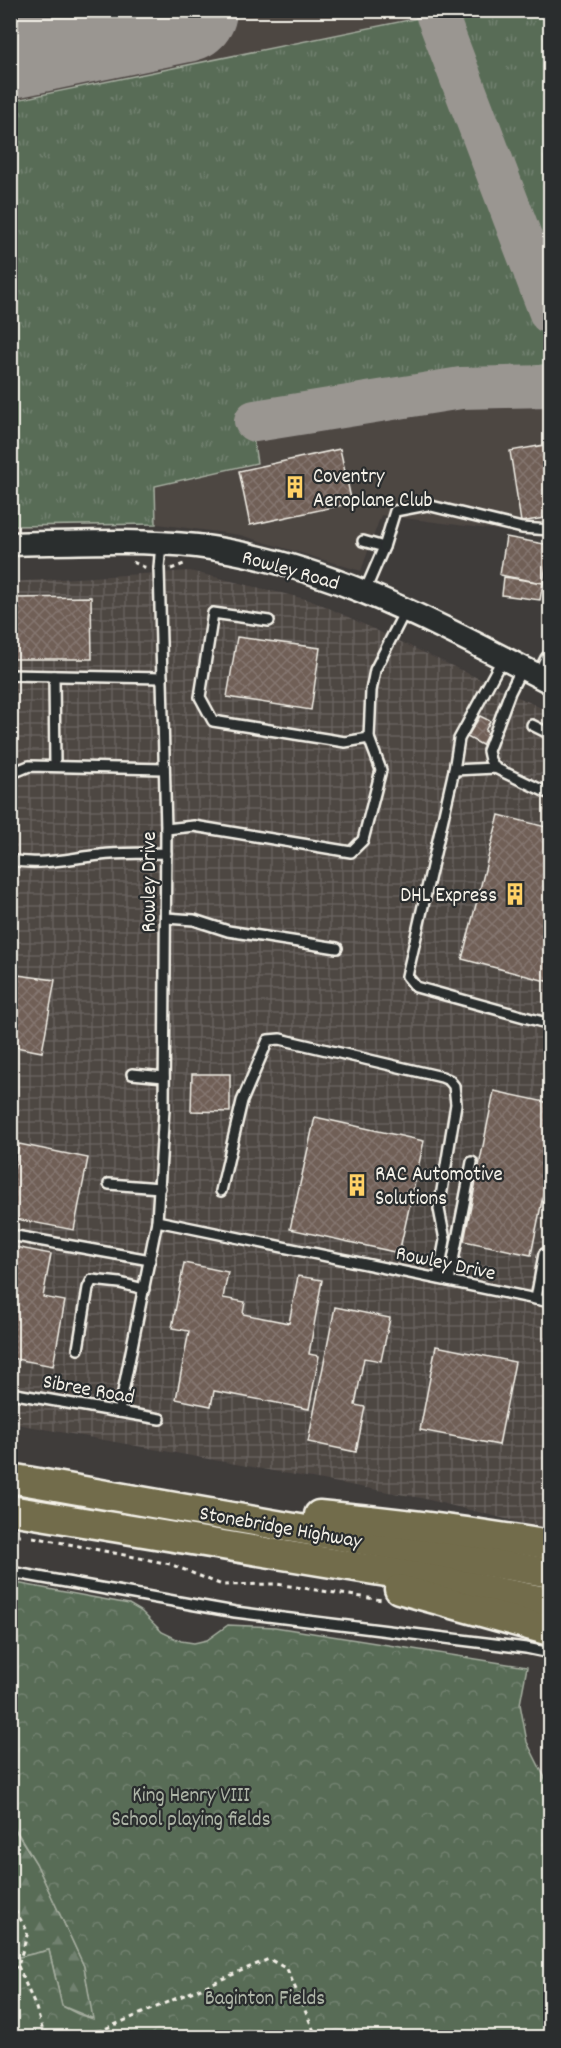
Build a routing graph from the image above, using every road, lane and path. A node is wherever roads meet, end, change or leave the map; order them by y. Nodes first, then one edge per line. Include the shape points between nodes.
1 (550, 530) edge
2 (363, 541) dead end
3 (161, 543) junction
4 (10, 544) edge
5 (384, 547) junction
6 (129, 559) dead end
7 (193, 560) dead end
8 (159, 568) junction
9 (365, 591) junction
10 (406, 609) junction
11 (269, 621) dead end
12 (532, 668) edge
13 (10, 675) edge
14 (54, 676) junction
15 (162, 678) junction
16 (532, 725) dead end
17 (550, 734) edge
18 (369, 738) junction
19 (55, 766) junction
20 (495, 768) junction
21 (164, 769) junction
22 (454, 770) junction
23 (10, 774) edge
24 (550, 794) edge
25 (166, 829) junction
26 (166, 853) junction
27 (10, 860) edge
28 (166, 918) junction
29 (337, 948) dead end
30 (550, 1024) edge
31 (132, 1074) dead end
32 (164, 1077) junction
33 (472, 1162) dead end
34 (109, 1184) dead end
35 (159, 1188) junction
36 (221, 1191) dead end
37 (157, 1221) junction
38 (10, 1235) edge
39 (544, 1254) dead end
40 (150, 1260) junction
41 (438, 1278) junction
42 (449, 1281) junction
43 (144, 1289) junction
44 (536, 1299) junction
45 (550, 1302) edge
46 (78, 1349) dead end
47 (10, 1393) edge
48 (120, 1412) junction
49 (160, 1419) dead end
50 (10, 1478) edge
51 (10, 1510) edge
52 (200, 1512) junction
53 (10, 1534) edge
54 (550, 1545) edge
55 (309, 1560) junction
56 (10, 1572) edge
57 (550, 1573) edge
58 (386, 1601) dead end
59 (550, 1602) edge
60 (550, 1631) edge
61 (550, 1653) edge
62 (10, 1902) edge
63 (18, 1966) junction
64 (10, 1970) edge
65 (44, 2032) junction
66 (45, 2037) edge
67 (317, 2037) edge

1 - 5 lane via 522,528 427,505 395,511
2 - 5 lane
3 - 4 street, Rowley Road
3 - 8 lane, Rowley Drive
3 - 9 street, Rowley Road via 197,546 294,566
5 - 9 lane
6 - 8 path via 144,567
7 - 8 path via 173,569
8 - 15 lane, Rowley Drive
9 - 10 street, Rowley Road
10 - 12 street, Rowley Road
10 - 18 lane via 375,670 370,691
11 - 18 lane via 213,613 200,698 213,721 345,742
12 - 20 lane via 510,692 488,750
12 - 22 lane via 459,740
13 - 14 lane
14 - 15 lane
14 - 19 lane
15 - 21 lane, Rowley Drive
16 - 17 lane
18 - 25 lane via 381,770 363,840 351,852 194,826
19 - 21 lane
19 - 23 lane via 29,766
20 - 22 lane
20 - 24 lane
21 - 25 lane, Rowley Drive
22 - 30 lane via 407,975 416,987
25 - 26 lane, Rowley Drive
26 - 27 lane
26 - 28 lane, Rowley Drive
28 - 29 lane
28 - 32 lane, Rowley Drive
31 - 32 lane
32 - 35 lane, Rowley Drive
33 - 42 lane
34 - 35 lane
35 - 37 lane, Rowley Drive
36 - 41 lane via 242,1101 268,1040 280,1039 442,1077 454,1086 456,1104 439,1209 445,1240
37 - 40 lane, Rowley Drive
37 - 41 lane, Rowley Drive
38 - 40 lane
39 - 44 lane
40 - 43 lane, Rowley Drive
41 - 42 lane, Rowley Drive
42 - 44 lane, Rowley Drive
43 - 46 lane via 92,1280
43 - 48 lane, Rowley Drive
44 - 45 lane, Rowley Drive
47 - 48 lane, Sibree Road
48 - 49 lane, Sibree Road
50 - 52 highway, Stonebridge Highway
51 - 55 highway, Stonebridge Highway
52 - 54 highway via 268,1510 387,1521
52 - 57 highway, Stonebridge Highway
53 - 58 path via 170,1564 222,1585 276,1584
55 - 59 highway, Stonebridge Highway
55 - 60 highway
56 - 61 lane via 236,1612
62 - 63 path via 28,1932
63 - 64 path
63 - 65 path
65 - 66 path
65 - 67 path via 74,2035 100,2031 269,1959 287,1969

